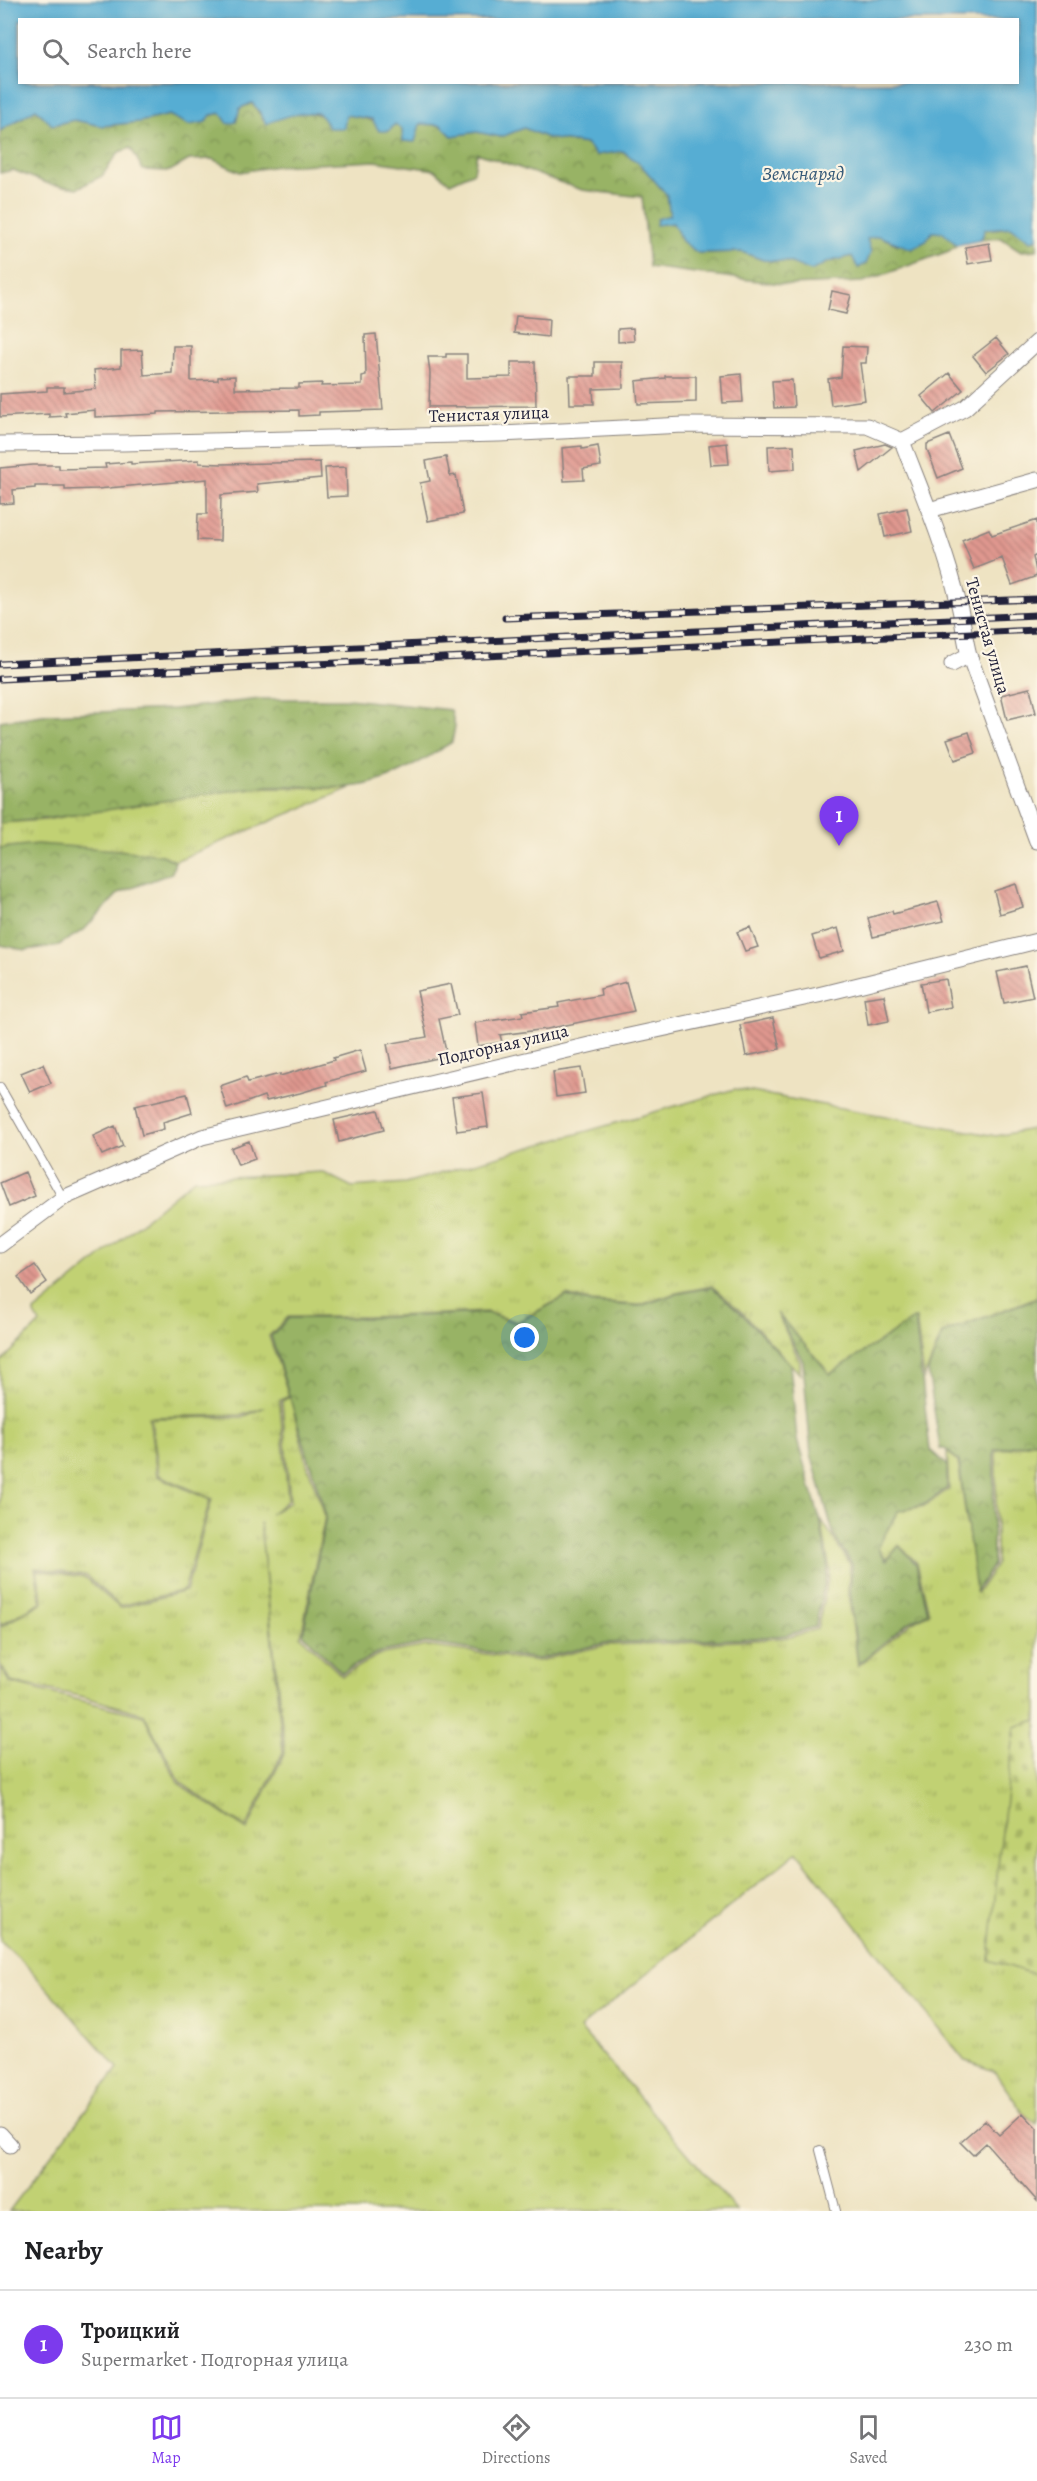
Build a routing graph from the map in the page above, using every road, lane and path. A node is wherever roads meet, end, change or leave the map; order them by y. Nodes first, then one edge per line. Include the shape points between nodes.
1 (1037, 342) edge
2 (902, 441) junction
3 (0, 444) edge
4 (1037, 480) edge
5 (929, 510) junction
6 (969, 655) junction
7 (952, 664) dead end
8 (1037, 841) edge
9 (1037, 941) edge
10 (0, 1087) edge
11 (63, 1198) junction
12 (0, 1245) edge
13 (820, 2150) dead end
14 (836, 2211) edge

1 - 2 street via 965,408
2 - 3 street, Тенистая улица via 867,426 684,425 499,434
2 - 5 street, Тенистая улица
4 - 5 street
5 - 6 street, Тенистая улица via 958,601
6 - 7 street
6 - 8 street, Тенистая улица
9 - 11 street, Подгорная улица via 202,1137
10 - 11 lane
11 - 12 street, Подгорная улица
13 - 14 lane

